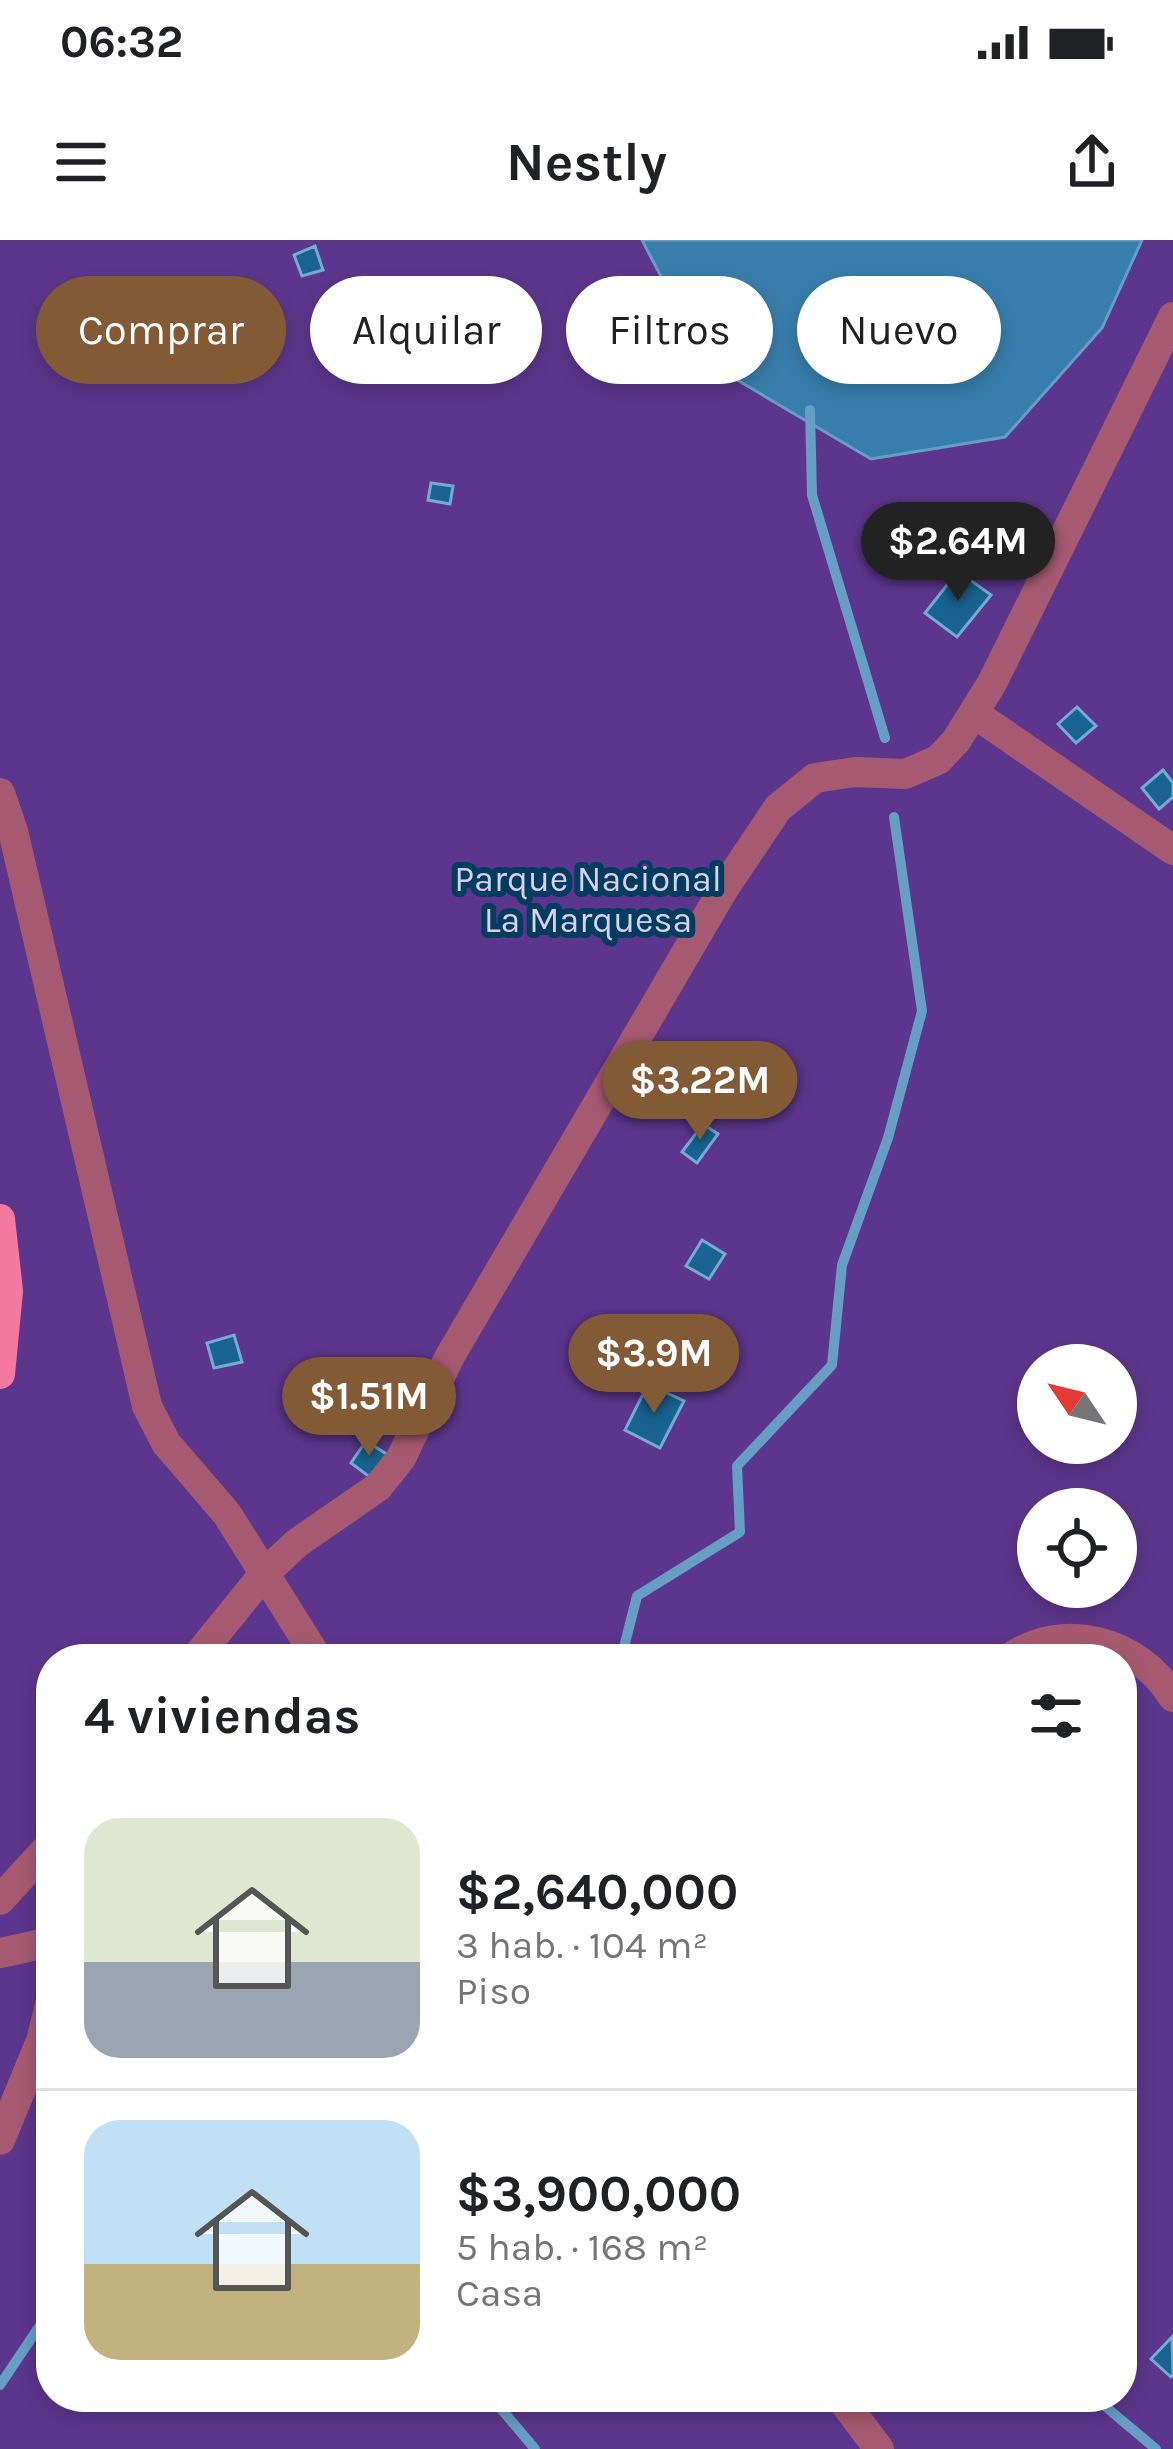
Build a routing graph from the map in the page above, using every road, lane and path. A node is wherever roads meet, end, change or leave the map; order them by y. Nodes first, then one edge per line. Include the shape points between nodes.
1 (1173, 317) edge
2 (975, 714) junction
3 (0, 793) edge
4 (1173, 850) edge
5 (0, 1219) edge
6 (0, 1374) edge
7 (265, 1574) junction
8 (207, 1644) edge
9 (309, 1644) edge
10 (1035, 1644) edge
11 (1110, 1644) edge
12 (1137, 1661) edge
13 (1173, 1697) edge
14 (36, 1860) edge
15 (0, 1900) edge
16 (36, 1945) edge
17 (0, 1953) edge
18 (36, 2053) edge
19 (0, 2140) edge
20 (851, 2412) edge
21 (879, 2449) edge

1 - 2 street
2 - 4 street
2 - 7 street via 938,760 904,774 815,778 778,808 461,1336 401,1458 378,1487
3 - 7 street via 147,1406
5 - 6 main road via 8,1291
7 - 8 street
7 - 9 street
10 - 11 street via 1085,1637
12 - 13 street
14 - 15 street
16 - 17 street
18 - 19 street
20 - 21 street

